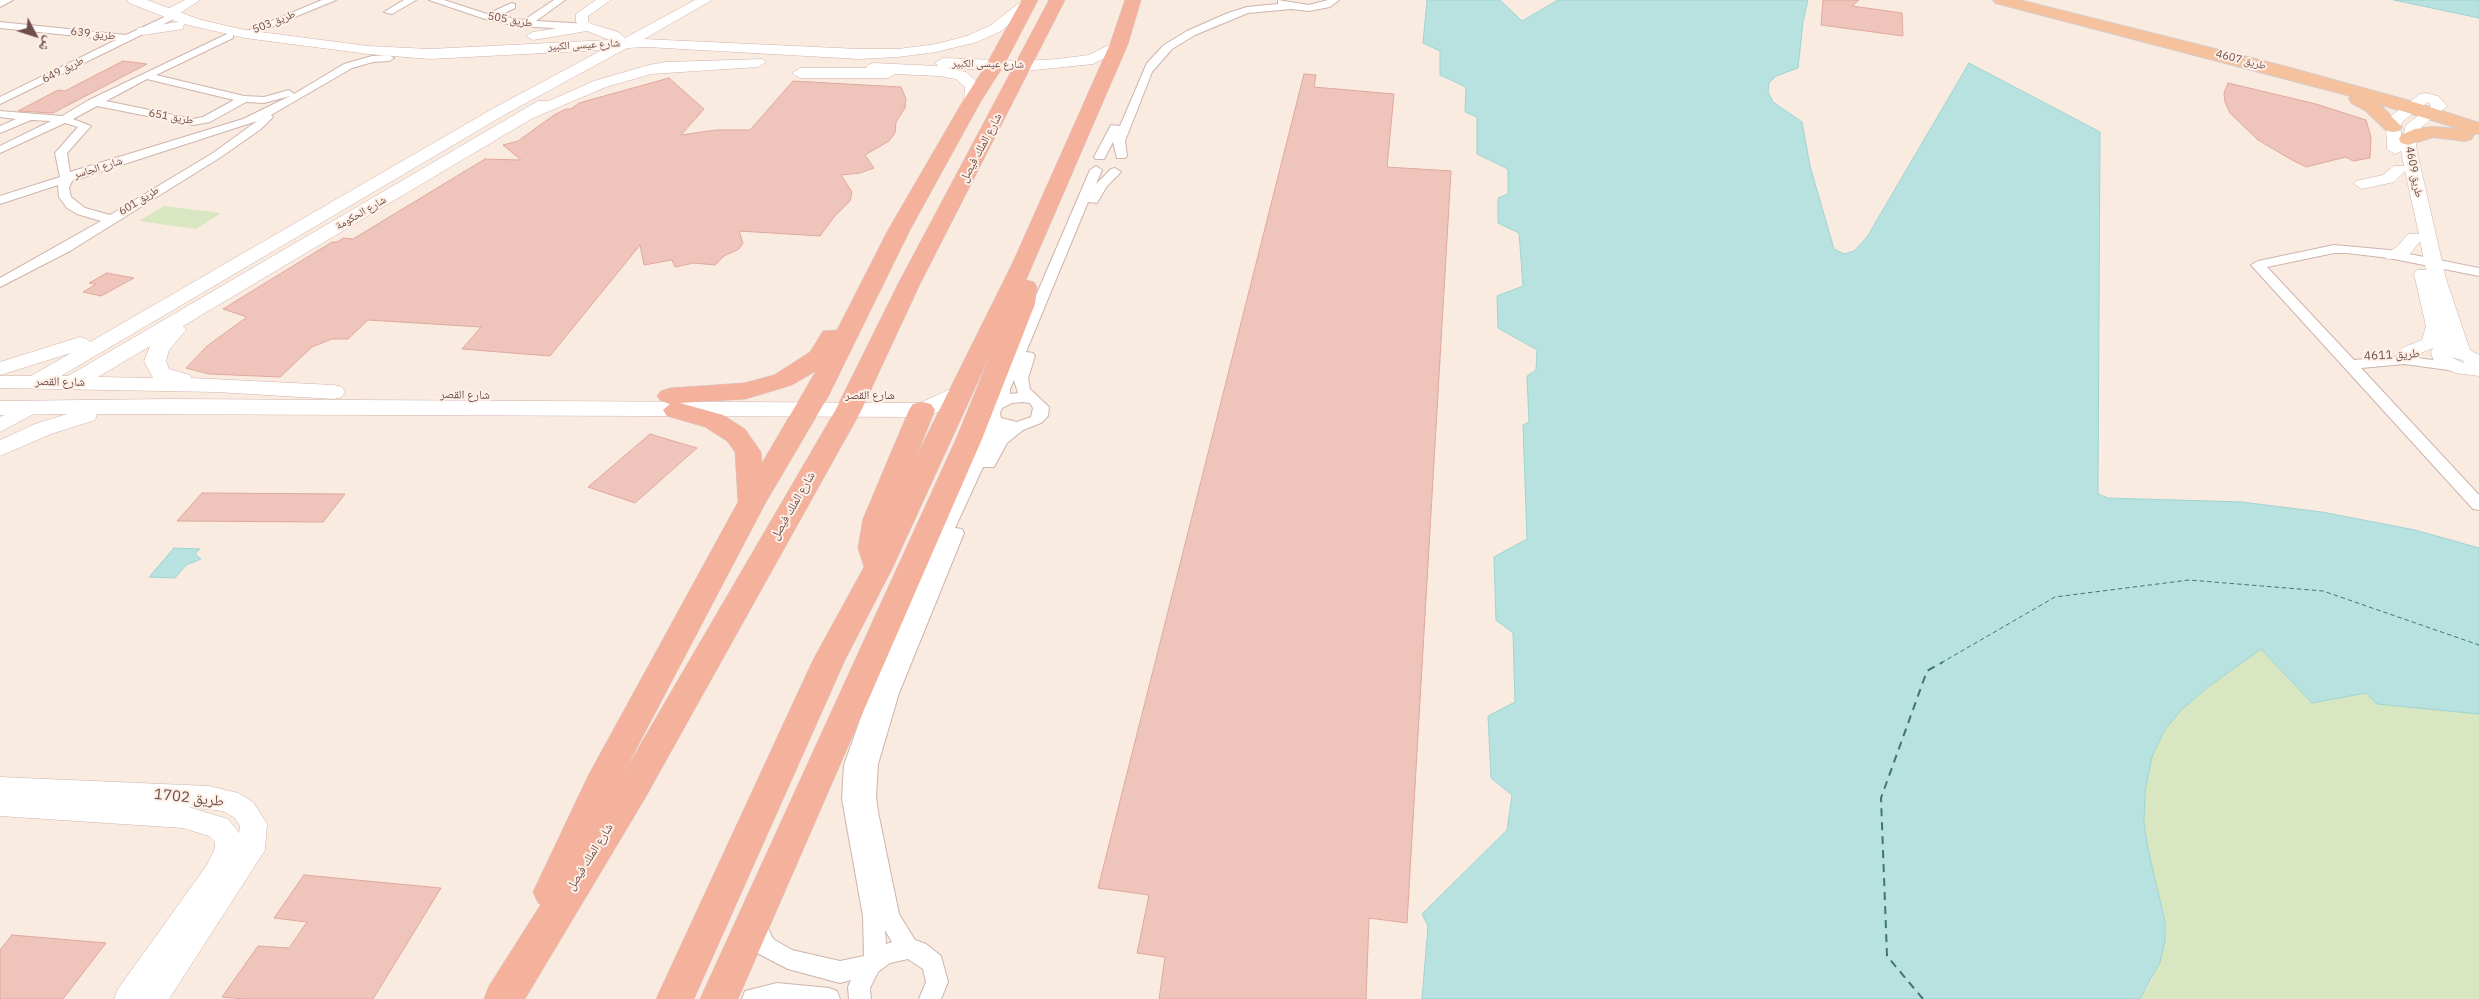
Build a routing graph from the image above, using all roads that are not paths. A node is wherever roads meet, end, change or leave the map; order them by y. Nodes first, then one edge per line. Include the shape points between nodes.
1 (8, 0) edge
2 (119, 0) edge
3 (134, 0) edge
4 (331, 0) edge
5 (411, 0) edge
6 (560, 0) edge
7 (605, 0) edge
8 (1058, 0) edge
9 (1133, 0) edge
10 (1269, 0) edge
11 (1279, 0) edge
12 (1334, 0) edge
13 (2001, 0) edge
14 (2029, 0) edge
15 (440, 1) edge
16 (715, 2) edge
17 (1029, 2) edge
18 (190, 3) edge
19 (0, 4) edge
20 (512, 6) dead end
21 (1290, 6) junction
22 (691, 8) junction
23 (389, 12) dead end
24 (666, 16) junction
25 (488, 17) junction
26 (166, 18) junction
27 (527, 23) junction
28 (0, 25) edge
29 (592, 28) junction
30 (143, 31) joint
31 (245, 34) junction
32 (229, 36) junction
33 (126, 38) junction
34 (622, 44) junction
35 (1120, 44) junction
36 (357, 55) junction
37 (386, 55) junction
38 (488, 56) junction
39 (766, 59) junction
40 (459, 60) junction
41 (856, 60) junction
42 (995, 65) junction
43 (1025, 66) junction
44 (548, 69) junction
45 (926, 70) junction
46 (2277, 70) junction
47 (800, 73) dead end
48 (146, 76) junction
49 (244, 99) junction
50 (0, 101) edge
51 (972, 101) junction
52 (93, 102) junction
53 (264, 104) junction
54 (2428, 105) junction
55 (2479, 113) edge
56 (0, 114) edge
57 (30, 116) junction
58 (62, 119) junction
59 (2479, 121) edge
60 (512, 123) junction
61 (2393, 126) junction
62 (2479, 129) edge
63 (0, 130) edge
64 (196, 136) junction
65 (2479, 137) edge
66 (2408, 139) junction
67 (0, 150) edge
68 (1121, 156) junction
69 (1098, 163) junction
70 (2400, 168) junction
71 (1115, 172) junction
72 (67, 178) junction
73 (377, 182) junction
74 (2362, 184) dead end
75 (397, 192) junction
76 (0, 200) edge
77 (111, 219) junction
78 (899, 230) junction
79 (2414, 238) junction
80 (2393, 254) junction
81 (1024, 262) junction
82 (2426, 262) junction
83 (2261, 268) junction
84 (2479, 272) edge
85 (2479, 277) edge
86 (0, 283) edge
87 (217, 299) junction
88 (164, 306) junction
89 (2435, 326) junction
90 (2409, 352) junction
91 (2464, 358) edge
92 (2348, 361) junction
93 (0, 369) edge
94 (216, 385) junction
95 (276, 390) junction
96 (961, 391) junction
97 (21, 398) edge
98 (1029, 398) junction
99 (1001, 401) junction
100 (673, 403) junction
101 (811, 403) junction
102 (852, 403) junction
103 (168, 406) junction
104 (922, 410) junction
105 (994, 421) junction
106 (1018, 428) junction
107 (0, 449) edge
108 (752, 502) junction
109 (2479, 505) edge
110 (878, 567) junction
111 (0, 788) edge
112 (116, 802) junction
113 (0, 805) edge
114 (754, 919) junction
115 (908, 949) junction
116 (873, 962) junction
117 (129, 999) edge
118 (152, 999) edge
119 (503, 999) edge
120 (675, 999) edge
121 (719, 999) edge
122 (753, 999) edge
123 (829, 999) edge
124 (860, 999) edge
125 (930, 999) edge

1 - 19 street
2 - 26 main road, شارع عيسى الكبير
3 - 26 main road, شارع عيسى الكبير
4 - 31 street, طريق 503
5 - 23 street
6 - 27 street
7 - 29 street via 582,14 582,22
8 - 43 highway, شارع الملك فيصل
9 - 35 highway
10 - 69 street via 1201,24 1173,38 1152,54 1139,72
11 - 21 street
12 - 21 street via 1316,8
13 - 46 main road, طريق 4607
14 - 54 main road, طريق 4607
15 - 25 street, طريق 505
16 - 22 main road, شارع الحكومة
16 - 34 main road, شارع الحكومة
16 - 39 main road via 693,27 708,39
17 - 41 main road, شارع عيسى الكبير via 996,28 955,44
17 - 42 highway, شارع الملك فيصل
18 - 26 main road
20 - 25 street
21 - 68 street via 1247,10 1231,15 1184,36 1159,55 1148,72 1119,141
22 - 24 main road
22 - 34 main road, شارع الحكومة
24 - 34 main road
24 - 34 main road
25 - 27 street, طريق 505
26 - 30 main road
26 - 31 main road, شارع عيسى الكبير
26 - 32 main road, شارع عيسى الكبير
26 - 33 street, طريق 649
27 - 29 street, طريق 505
28 - 33 street, طريق 639
29 - 34 main road
29 - 38 main road via 556,33
30 - 33 street, طريق 649
31 - 37 main road, شارع عيسى الكبير
32 - 36 main road, شارع عيسى الكبير
32 - 48 street
33 - 50 street, طريق 649
34 - 38 main road, شارع عيسى الكبير
34 - 38 main road, شارع عيسى الكبير via 569,46
34 - 39 main road, شارع عيسى الكبير
34 - 39 main road, شارع عيسى الكبير
34 - 40 main road
34 - 44 main road, شارع الحكومة
34 - 60 main road, شارع الحكومة
34 - 75 main road via 418,168 404,180
35 - 43 main road, شارع عيسى الكبير via 1093,58
35 - 81 highway
36 - 37 main road, شارع عيسى الكبير
36 - 53 street via 293,92
37 - 38 main road, شارع عيسى الكبير
37 - 40 main road, شارع عيسى الكبير
37 - 53 street via 348,66
38 - 40 main road, شارع عيسى الكبير
38 - 44 main road
39 - 41 main road, شارع عيسى الكبير via 789,56
39 - 60 main road via 666,67 634,74 576,93
41 - 42 main road, شارع عيسى الكبير
41 - 45 main road, شارع عيسى الكبير
42 - 43 main road, شارع عيسى الكبير
42 - 51 highway, شارع الملك فيصل
43 - 102 highway, شارع الملك فيصل via 909,284
44 - 73 main road, شارع الحكومة
45 - 47 main road
45 - 51 main road, شارع عيسى الكبير via 964,77 973,86
46 - 54 main road, طريق 4607
46 - 61 main road via 2357,99 2371,106
48 - 49 street
48 - 52 street
49 - 52 street, طريق 651 via 206,120 193,122
49 - 53 street
51 - 78 highway, شارع الملك فيصل
52 - 58 street
53 - 64 street
53 - 64 street via 226,128
53 - 77 street, طريق 601 via 258,127
54 - 55 main road, طريق 4607
54 - 59 main road
54 - 61 street via 2396,119
54 - 62 main road, طريق 4607
54 - 66 street, طريق 4609 via 2411,128
56 - 57 street
57 - 58 street
57 - 63 street
58 - 67 street
58 - 72 street via 85,126 61,153
60 - 75 main road, شارع الحكومة
61 - 70 street, طريق 4609
64 - 72 street, شارع الجاسر
65 - 66 main road via 2433,132
66 - 82 street, طريق 4609
68 - 69 street
68 - 71 street via 1129,159 1129,166
69 - 71 street
69 - 99 street via 1003,389
70 - 74 street via 2388,179
70 - 79 street, طريق 4609
71 - 98 street via 1094,197 1021,373 1021,384
72 - 76 street, شارع الجاسر
72 - 77 street via 63,188 71,205 94,216
73 - 88 main road, شارع الحكومة
73 - 97 main road via 362,199 334,218
75 - 87 main road, شارع الحكومة
77 - 86 street, طريق 601
78 - 100 highway via 865,272 820,356 783,380 746,391
78 - 101 highway, شارع الملك فيصل
79 - 80 street via 2404,250
79 - 82 street, طريق 4609
80 - 82 street
80 - 83 street via 2334,249
81 - 96 highway
81 - 114 highway via 1026,285 1023,304 969,439 872,662
82 - 83 street via 2356,253
82 - 84 street
82 - 85 street
82 - 89 street, طريق 4609
82 - 91 street, طريق 4609
83 - 92 street
87 - 94 main road via 166,338 155,356 160,373 170,378
87 - 97 main road, شارع الحكومة
88 - 93 main road via 64,349
88 - 97 main road, شارع الحكومة
89 - 90 street via 2430,343
89 - 91 street, طريق 4609
90 - 91 street, طريق 4611
90 - 92 street, طريق 4611
91 - 92 street
92 - 109 street
94 - 95 main road, شارع القصر
94 - 97 main road, شارع القصر
95 - 97 main road via 201,396
95 - 100 main road, شارع القصر
96 - 104 main road, شارع القصر
96 - 110 highway
97 - 103 main road, شارع القصر
98 - 99 street
98 - 106 street via 1041,408 1040,416 1031,424
99 - 105 street via 993,409
100 - 101 main road, شارع القصر
100 - 103 main road, شارع القصر
100 - 108 highway via 736,435 748,452
101 - 102 main road, شارع القصر
101 - 108 highway, شارع الملك فيصل
102 - 104 main road, شارع القصر
102 - 119 highway, شارع الملك فيصل via 632,790
103 - 107 main road via 77,417
104 - 110 highway via 877,519 872,548
105 - 106 street
105 - 116 street via 889,664 854,765 852,799 874,916
106 - 115 street via 1006,435 994,450 948,551 890,693 868,764 868,812 889,916
108 - 119 highway, شارع الملك فيصل via 600,786
110 - 120 highway via 829,660
111 - 112 street, طريق 1702
112 - 113 street, طريق 1702
112 - 117 street, طريق 1702 via 201,820 218,827 228,838 229,848 217,874
112 - 118 street, طريق 1702 via 209,797 229,801 244,810 254,824 251,850
114 - 116 street via 755,929 765,946 788,959 840,972
114 - 121 highway
115 - 116 street via 891,952
115 - 125 street via 926,956 933,963 936,982
116 - 124 street via 859,987
122 - 123 street via 777,994

